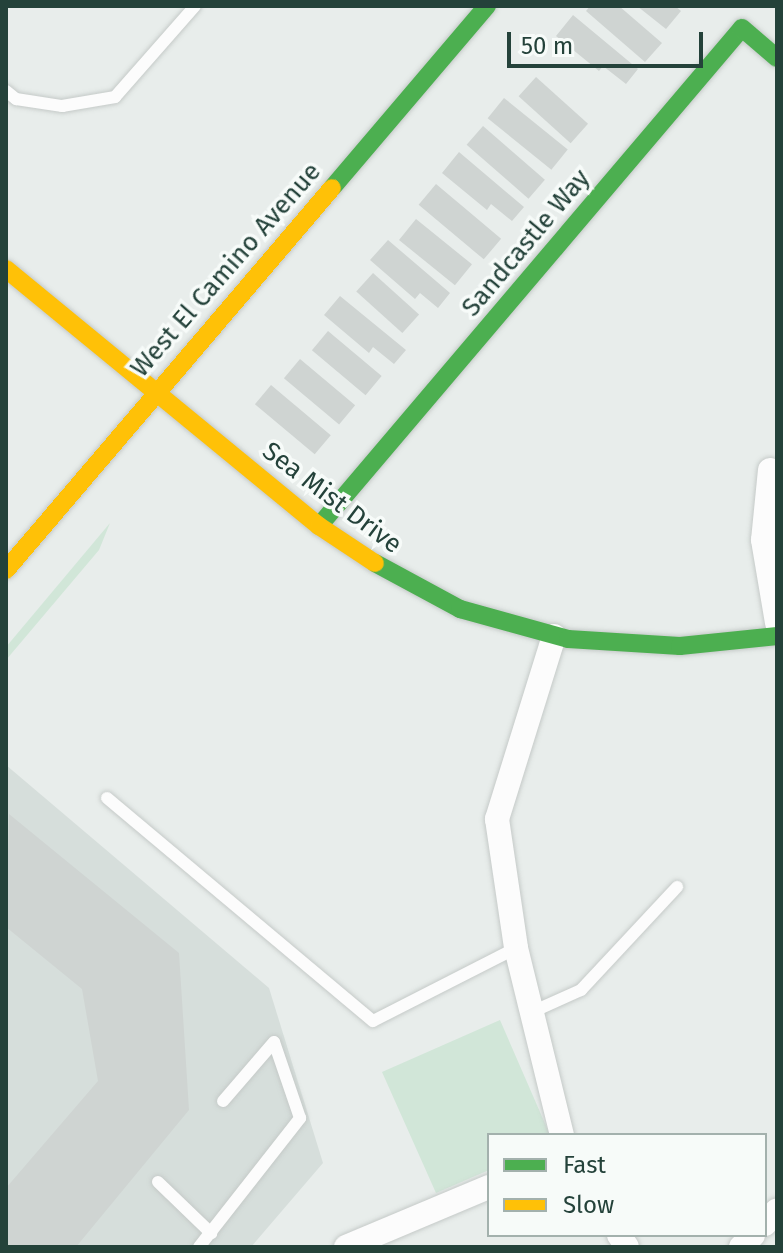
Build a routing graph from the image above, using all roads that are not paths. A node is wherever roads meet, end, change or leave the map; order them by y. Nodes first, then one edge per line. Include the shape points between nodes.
1 (195, 6) edge
2 (487, 6) edge
3 (777, 58) edge
4 (6, 91) edge
5 (6, 269) edge
6 (156, 392) junction
7 (770, 470) dead end
8 (319, 526) junction
9 (6, 570) edge
10 (777, 623) edge
11 (554, 636) junction
12 (777, 636) edge
13 (107, 798) dead end
14 (677, 887) dead end
15 (516, 948) junction
16 (532, 1012) junction
17 (223, 1101) dead end
18 (562, 1133) edge
19 (158, 1182) dead end
20 (487, 1188) edge
21 (211, 1233) junction
22 (199, 1247) edge
23 (346, 1247) edge

1 - 4 lane via 115,97 62,106 16,99
2 - 6 street, West El Camino Avenue
3 - 8 street, Sandcastle Way via 742,28
5 - 6 street, Sea Mist Drive
6 - 8 street, Sea Mist Drive
6 - 9 street, West El Camino Avenue
7 - 10 street via 763,540
8 - 11 street, Sea Mist Drive via 409,585 460,609
11 - 12 street, Sea Mist Drive via 680,646
11 - 15 street via 497,819
13 - 15 lane via 373,1021
14 - 16 lane via 581,990
15 - 16 street
16 - 18 street
17 - 21 lane via 274,1042 300,1118
19 - 21 lane
20 - 23 street
21 - 22 lane

